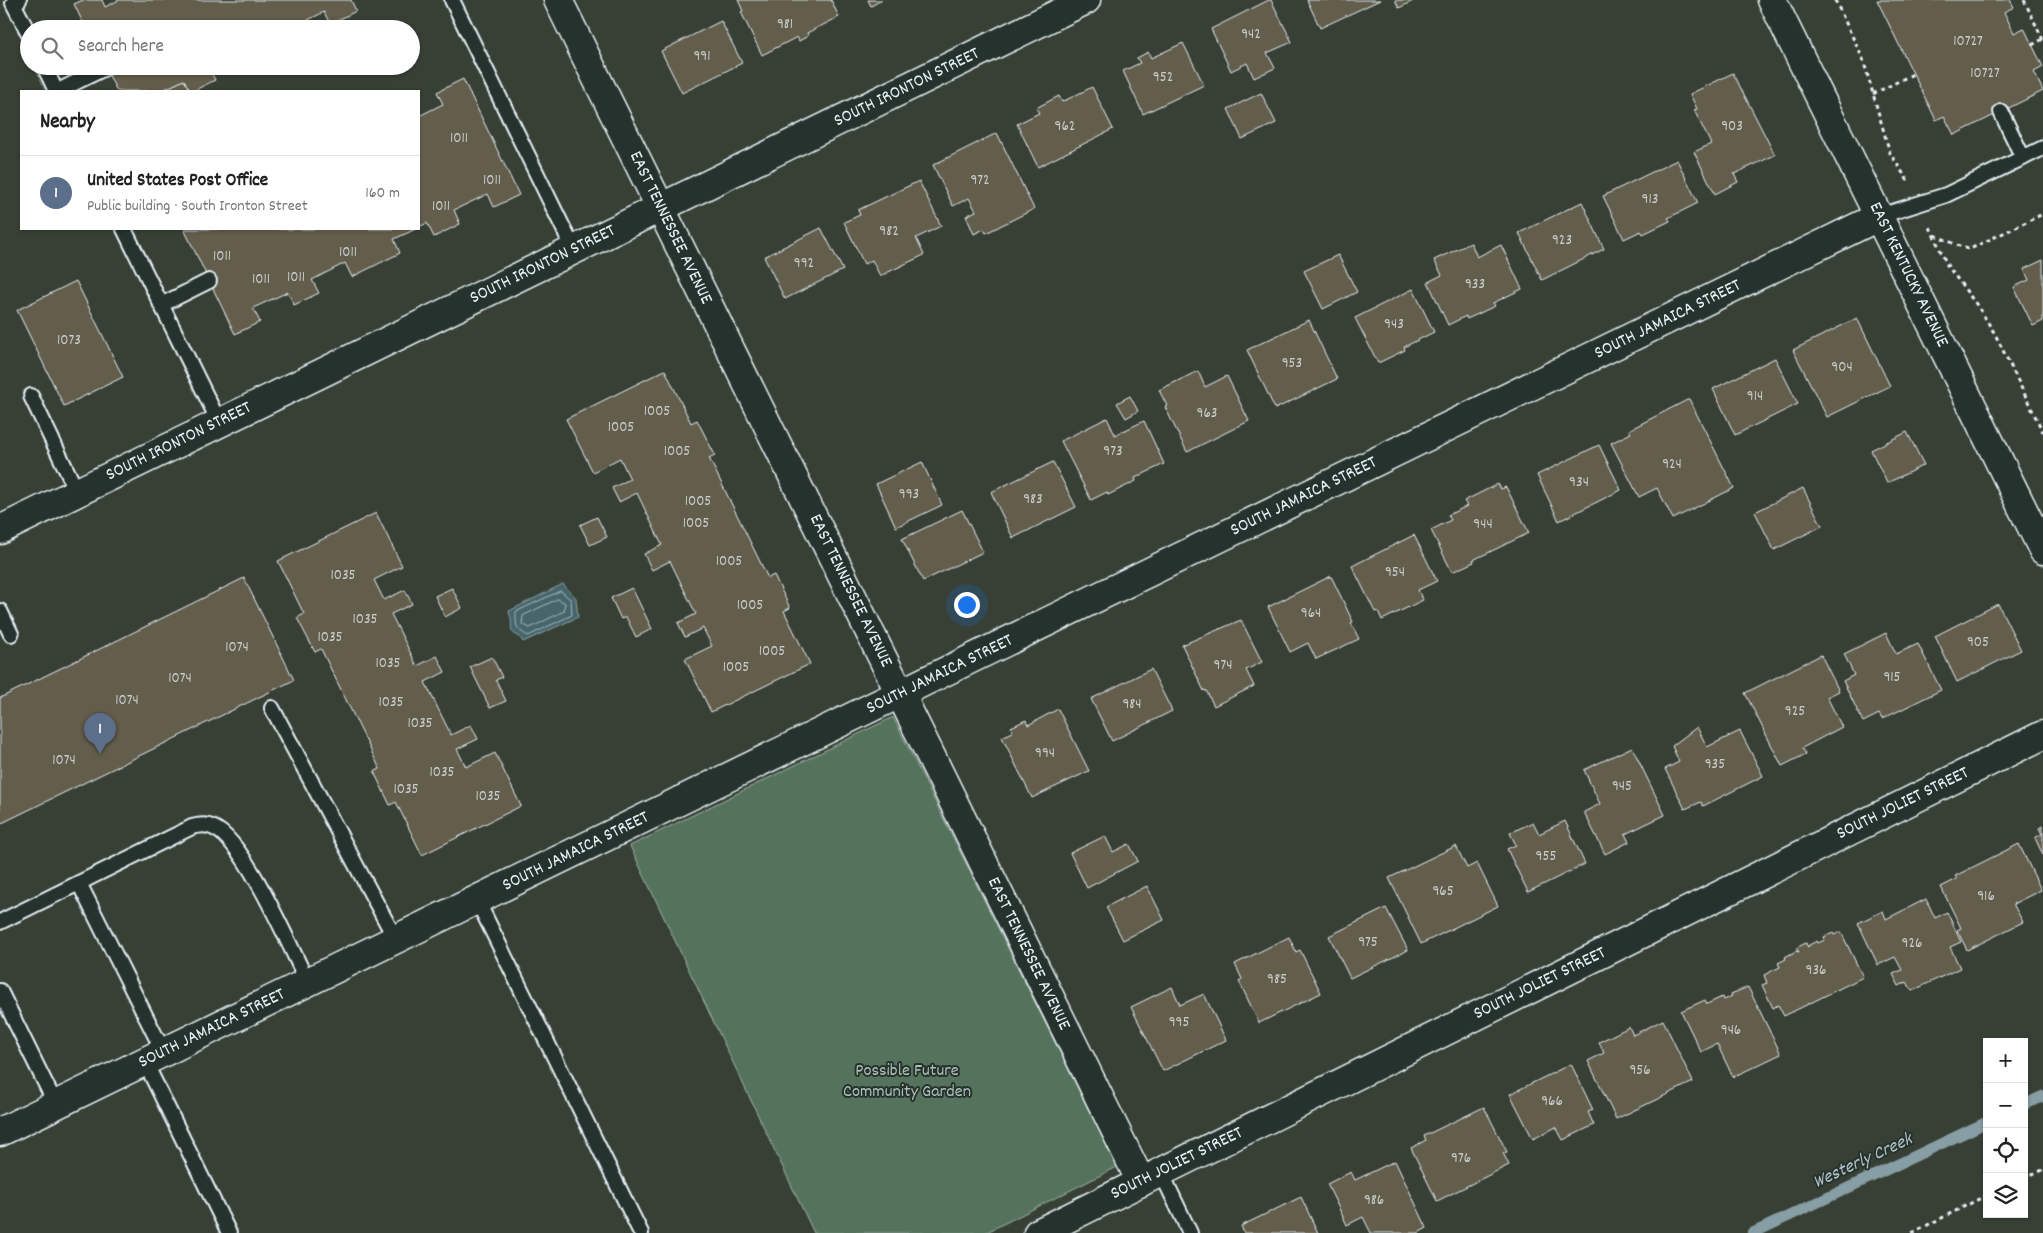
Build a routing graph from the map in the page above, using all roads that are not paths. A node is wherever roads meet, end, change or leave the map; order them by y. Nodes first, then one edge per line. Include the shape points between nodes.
1 (19, 0) edge
2 (452, 0) edge
3 (558, 0) edge
4 (1086, 0) edge
5 (1772, 0) edge
6 (22, 20) edge
7 (49, 75) edge
8 (90, 75) edge
9 (56, 90) edge
10 (59, 90) edge
11 (2001, 112) dead end
12 (2043, 148) edge
13 (2023, 158) junction
14 (660, 209) junction
15 (1880, 216) junction
16 (124, 230) edge
17 (574, 250) junction
18 (209, 281) dead end
19 (161, 306) junction
20 (31, 396) dead end
21 (218, 422) junction
22 (77, 492) junction
23 (0, 530) edge
24 (2043, 550) edge
25 (0, 611) edge
26 (11, 634) dead end
27 (900, 694) junction
28 (272, 708) dead end
29 (2043, 735) edge
30 (79, 883) junction
31 (478, 900) junction
32 (0, 922) edge
33 (396, 940) junction
34 (308, 983) junction
35 (2, 999) edge
36 (154, 1058) junction
37 (56, 1105) junction
38 (0, 1132) edge
39 (1151, 1177) junction
40 (229, 1233) edge
41 (641, 1233) edge
42 (1038, 1233) edge
43 (1190, 1233) edge

1 - 6 lane via 13,3
2 - 17 lane
3 - 14 street, EAST TENNESSEE AVENUE
4 - 14 street, SOUTH IRONTON STREET
5 - 15 street, EAST KENTUCKY AVENUE
7 - 9 lane
8 - 10 lane
11 - 13 lane
12 - 13 lane
13 - 15 lane via 1965,186
14 - 17 street, SOUTH IRONTON STREET
14 - 27 street, EAST TENNESSEE AVENUE
15 - 24 street, EAST KENTUCKY AVENUE
15 - 27 street, SOUTH JAMAICA STREET
16 - 19 lane
17 - 21 street, SOUTH IRONTON STREET
18 - 19 lane
19 - 21 lane
20 - 22 lane
21 - 22 street, SOUTH IRONTON STREET
22 - 23 street, SOUTH IRONTON STREET
25 - 26 lane
27 - 31 street, SOUTH JAMAICA STREET
27 - 39 street, EAST TENNESSEE AVENUE
28 - 33 lane
29 - 39 street, SOUTH JOLIET STREET
30 - 32 lane
30 - 34 lane via 192,827 202,824 215,828 226,836 247,863
30 - 36 lane
31 - 33 street, SOUTH JAMAICA STREET
31 - 41 lane
33 - 34 street, SOUTH JAMAICA STREET
34 - 36 street, SOUTH JAMAICA STREET
35 - 37 lane
36 - 37 street, SOUTH JAMAICA STREET
36 - 40 lane
37 - 38 street, SOUTH JAMAICA STREET
39 - 42 street, SOUTH JOLIET STREET
39 - 43 lane

